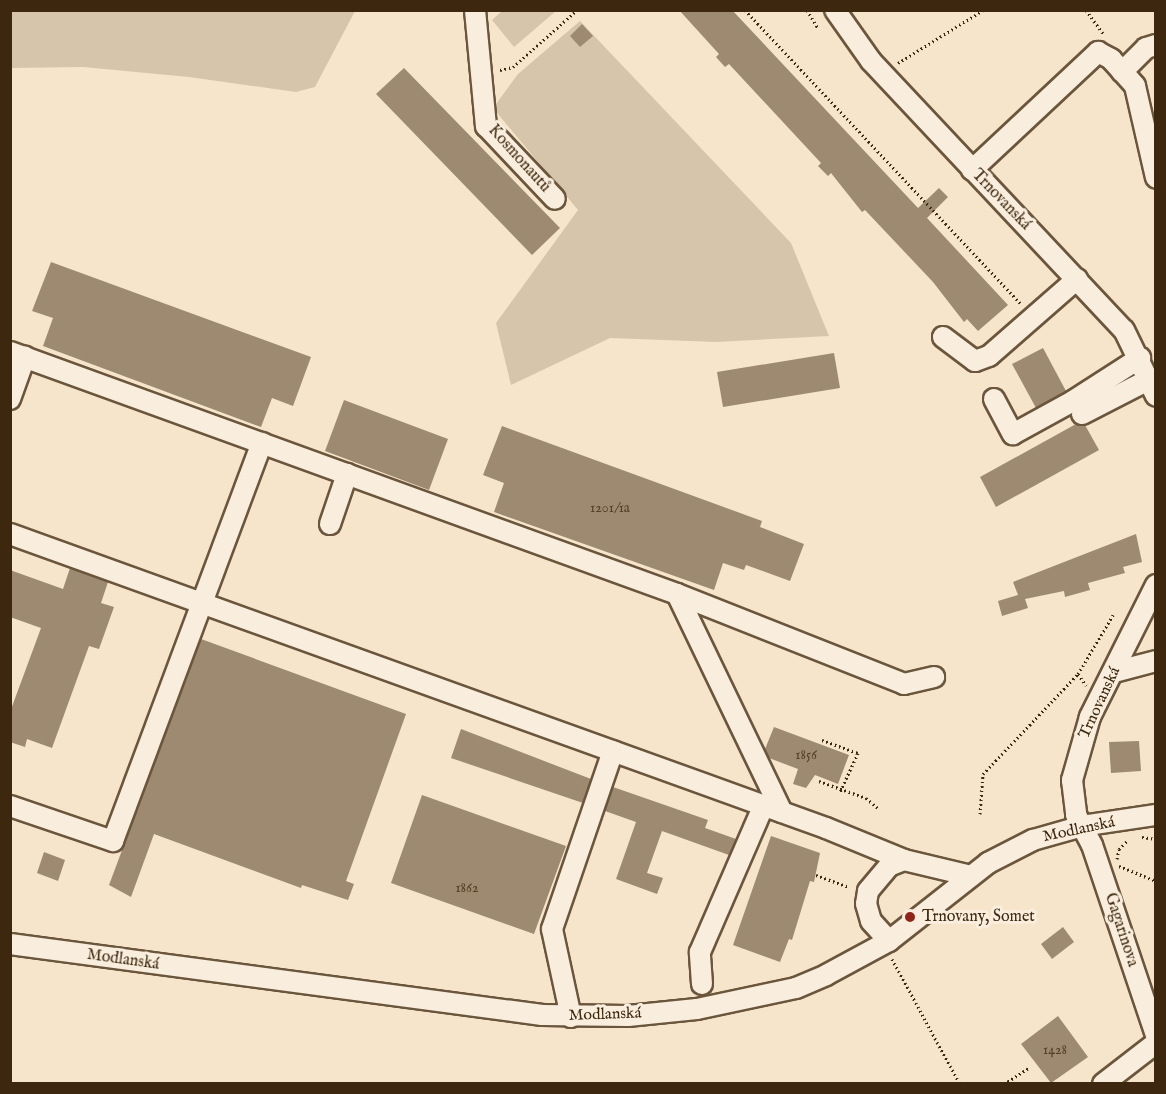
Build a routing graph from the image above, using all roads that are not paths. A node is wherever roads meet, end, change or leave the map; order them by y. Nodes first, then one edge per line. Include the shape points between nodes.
1 (475, 10) edge
2 (835, 10) edge
3 (1155, 45) edge
4 (1122, 72) junction
5 (972, 170) junction
6 (1155, 178) edge
7 (555, 199) dead end
8 (1077, 279) junction
9 (943, 337) dead end
10 (18, 354) edge
11 (1140, 358) junction
12 (1153, 387) edge
13 (10, 399) edge
14 (994, 399) dead end
15 (1082, 414) dead end
16 (262, 443) junction
17 (347, 474) junction
18 (330, 524) dead end
19 (10, 534) edge
20 (1155, 585) edge
21 (677, 594) junction
22 (200, 603) junction
23 (1155, 661) edge
24 (1114, 672) junction
25 (934, 677) dead end
26 (613, 751) junction
27 (10, 806) edge
28 (773, 809) junction
29 (1155, 816) edge
30 (1082, 826) junction
31 (904, 860) junction
32 (971, 876) junction
33 (886, 943) junction
34 (10, 944) edge
35 (702, 984) dead end
36 (571, 1017) junction
37 (1155, 1035) edge
38 (1155, 1043) edge
39 (1103, 1083) edge

1 - 7 street, Kosmonautů via 486,126
2 - 5 street, Trnovanská via 882,72
3 - 4 street via 1146,48
4 - 5 street via 1098,52
4 - 6 street via 1135,86
5 - 8 street, Trnovanská
8 - 9 street via 989,356 975,361
8 - 11 street, Trnovanská via 1124,330
10 - 13 street
10 - 16 street
11 - 12 street, Trnovanská
11 - 14 street via 1013,434
12 - 15 street
16 - 17 street
16 - 22 street
17 - 18 street
17 - 21 street
19 - 22 street
20 - 24 street, Trnovanská
21 - 25 street via 904,684
21 - 28 street
22 - 26 street
22 - 27 street via 113,842
23 - 24 street
24 - 30 street, Trnovanská via 1090,717 1076,755 1072,802
26 - 28 street
26 - 36 street via 552,929
28 - 31 street
28 - 35 street via 700,952
29 - 30 street, Modlanská
30 - 32 street, Modlanská via 1027,842
30 - 37 street, Gagarinova via 1110,868
31 - 32 street
31 - 33 street via 889,866 868,891 871,921
32 - 33 street, Modlanská
33 - 36 street, Modlanská via 796,988 740,1002 650,1014
34 - 36 street, Modlanská
38 - 39 street

